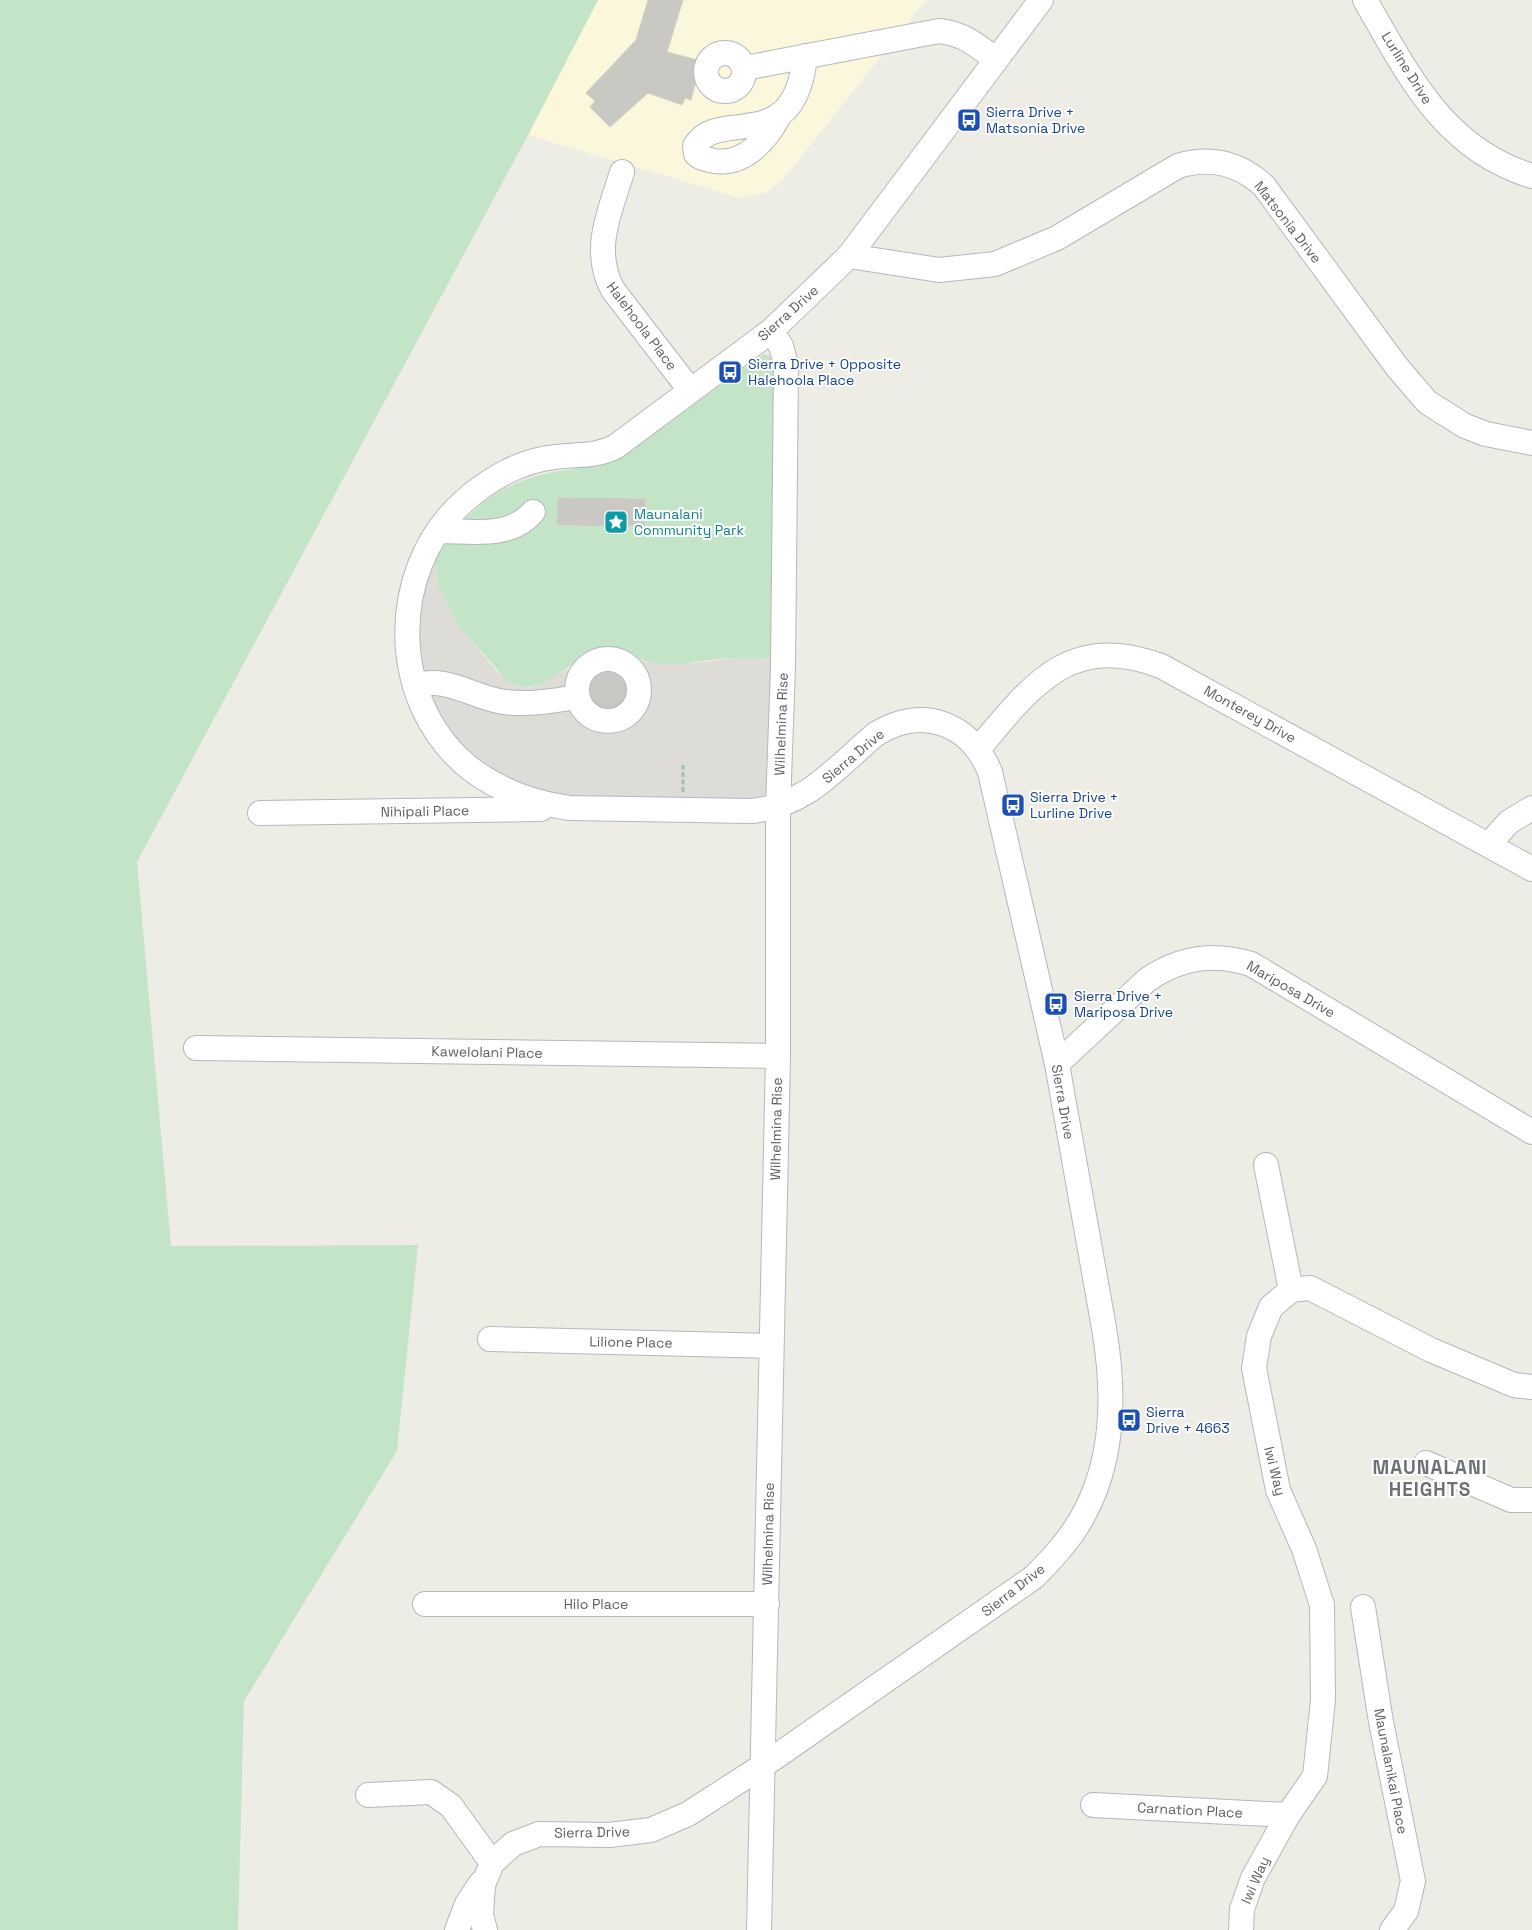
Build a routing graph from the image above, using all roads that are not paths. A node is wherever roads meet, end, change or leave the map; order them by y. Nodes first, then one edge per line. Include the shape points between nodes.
1 (1040, 0) edge
2 (1365, 0) edge
3 (805, 56) junction
4 (996, 59) junction
5 (744, 68) dead end
6 (780, 114) dead end
7 (622, 172) dead end
8 (1532, 176) edge
9 (849, 256) junction
10 (772, 331) junction
11 (690, 390) junction
12 (1532, 443) edge
13 (533, 512) dead end
14 (439, 531) junction
15 (415, 686) junction
16 (578, 697) dead end
17 (978, 749) junction
18 (778, 807) junction
19 (591, 808) junction
20 (1532, 808) edge
21 (260, 813) dead end
22 (1488, 844) junction
23 (1532, 869) edge
24 (196, 1048) dead end
25 (778, 1056) junction
26 (1057, 1064) junction
27 (1532, 1132) edge
28 (1266, 1164) dead end
29 (1291, 1290) junction
30 (490, 1339) dead end
31 (771, 1346) junction
32 (1532, 1387) edge
33 (1426, 1463) dead end
34 (1532, 1500) edge
35 (425, 1604) dead end
36 (767, 1604) junction
37 (1363, 1607) dead end
38 (764, 1765) junction
39 (368, 1795) dead end
40 (1093, 1805) dead end
41 (1288, 1815) junction
42 (490, 1868) junction
43 (457, 1930) edge
44 (485, 1930) edge
45 (759, 1930) edge
46 (1241, 1930) edge
47 (1392, 1930) edge

1 - 4 street, Sierra Drive
2 - 8 street, Lurline Drive via 1418,91 1440,117 1493,159
3 - 4 street via 938,30 959,34
3 - 5 street
3 - 6 street via 795,94
4 - 9 street, Sierra Drive
7 - 11 street, Halehoola Place via 602,244 607,279 612,290
9 - 10 street, Sierra Drive
9 - 12 street, Matsonia Drive via 939,270 995,264 1057,238 1178,166 1201,161 1224,163 1246,171 1264,186 1397,367 1427,402 1465,426 1486,434
10 - 11 street, Sierra Drive
10 - 18 street, Wilhelmina Rise via 786,364
11 - 14 street, Sierra Drive via 608,451 541,460 495,478 461,504
13 - 14 street via 520,525 503,531
14 - 15 street, Sierra Drive via 416,575 407,616 408,659
15 - 16 street via 440,683 492,700 522,703
15 - 19 street, Sierra Drive via 441,738 471,769 488,781 534,801 562,807
17 - 18 street, Sierra Drive via 959,731 947,725 922,720 897,723 876,734 806,794
17 - 22 street, Monterey Drive via 1024,694 1052,672 1085,659 1131,657 1161,666
17 - 26 street, Sierra Drive via 990,772
18 - 19 street, Sierra Drive via 752,811
18 - 25 street, Wilhelmina Rise
19 - 21 street, Nihipali Place
20 - 22 street via 1509,822
22 - 23 street, Monterey Drive
24 - 25 street, Kawelolani Place
25 - 31 street, Wilhelmina Rise
26 - 27 street, Mariposa Drive via 1160,971 1189,959 1236,959 1251,964
26 - 38 street, Sierra Drive via 1110,1368 1110,1430 1098,1478 1082,1517 1061,1549 1034,1577
28 - 29 street
29 - 32 street via 1310,1288 1431,1350 1514,1385
29 - 41 street, Iwi Way via 1271,1307 1259,1336 1254,1368 1278,1490 1304,1549 1322,1605 1323,1700 1315,1776
30 - 31 street, Lilione Place
31 - 36 street, Wilhelmina Rise
33 - 34 street via 1511,1500
35 - 36 street, Hilo Place
36 - 38 street, Wilhelmina Rise
37 - 47 street, Maunalanikai Place via 1381,1722 1414,1881 1406,1910
38 - 42 street, Sierra Drive via 688,1814 651,1830 609,1835 539,1834 513,1844
38 - 45 street, Wilhelmina Rise
39 - 42 street via 431,1792 451,1806
40 - 41 street, Carnation Place
41 - 46 street, Iwi Way via 1253,1878 1242,1909
42 - 43 street, Sierra Drive via 466,1904
42 - 44 street via 480,1899

